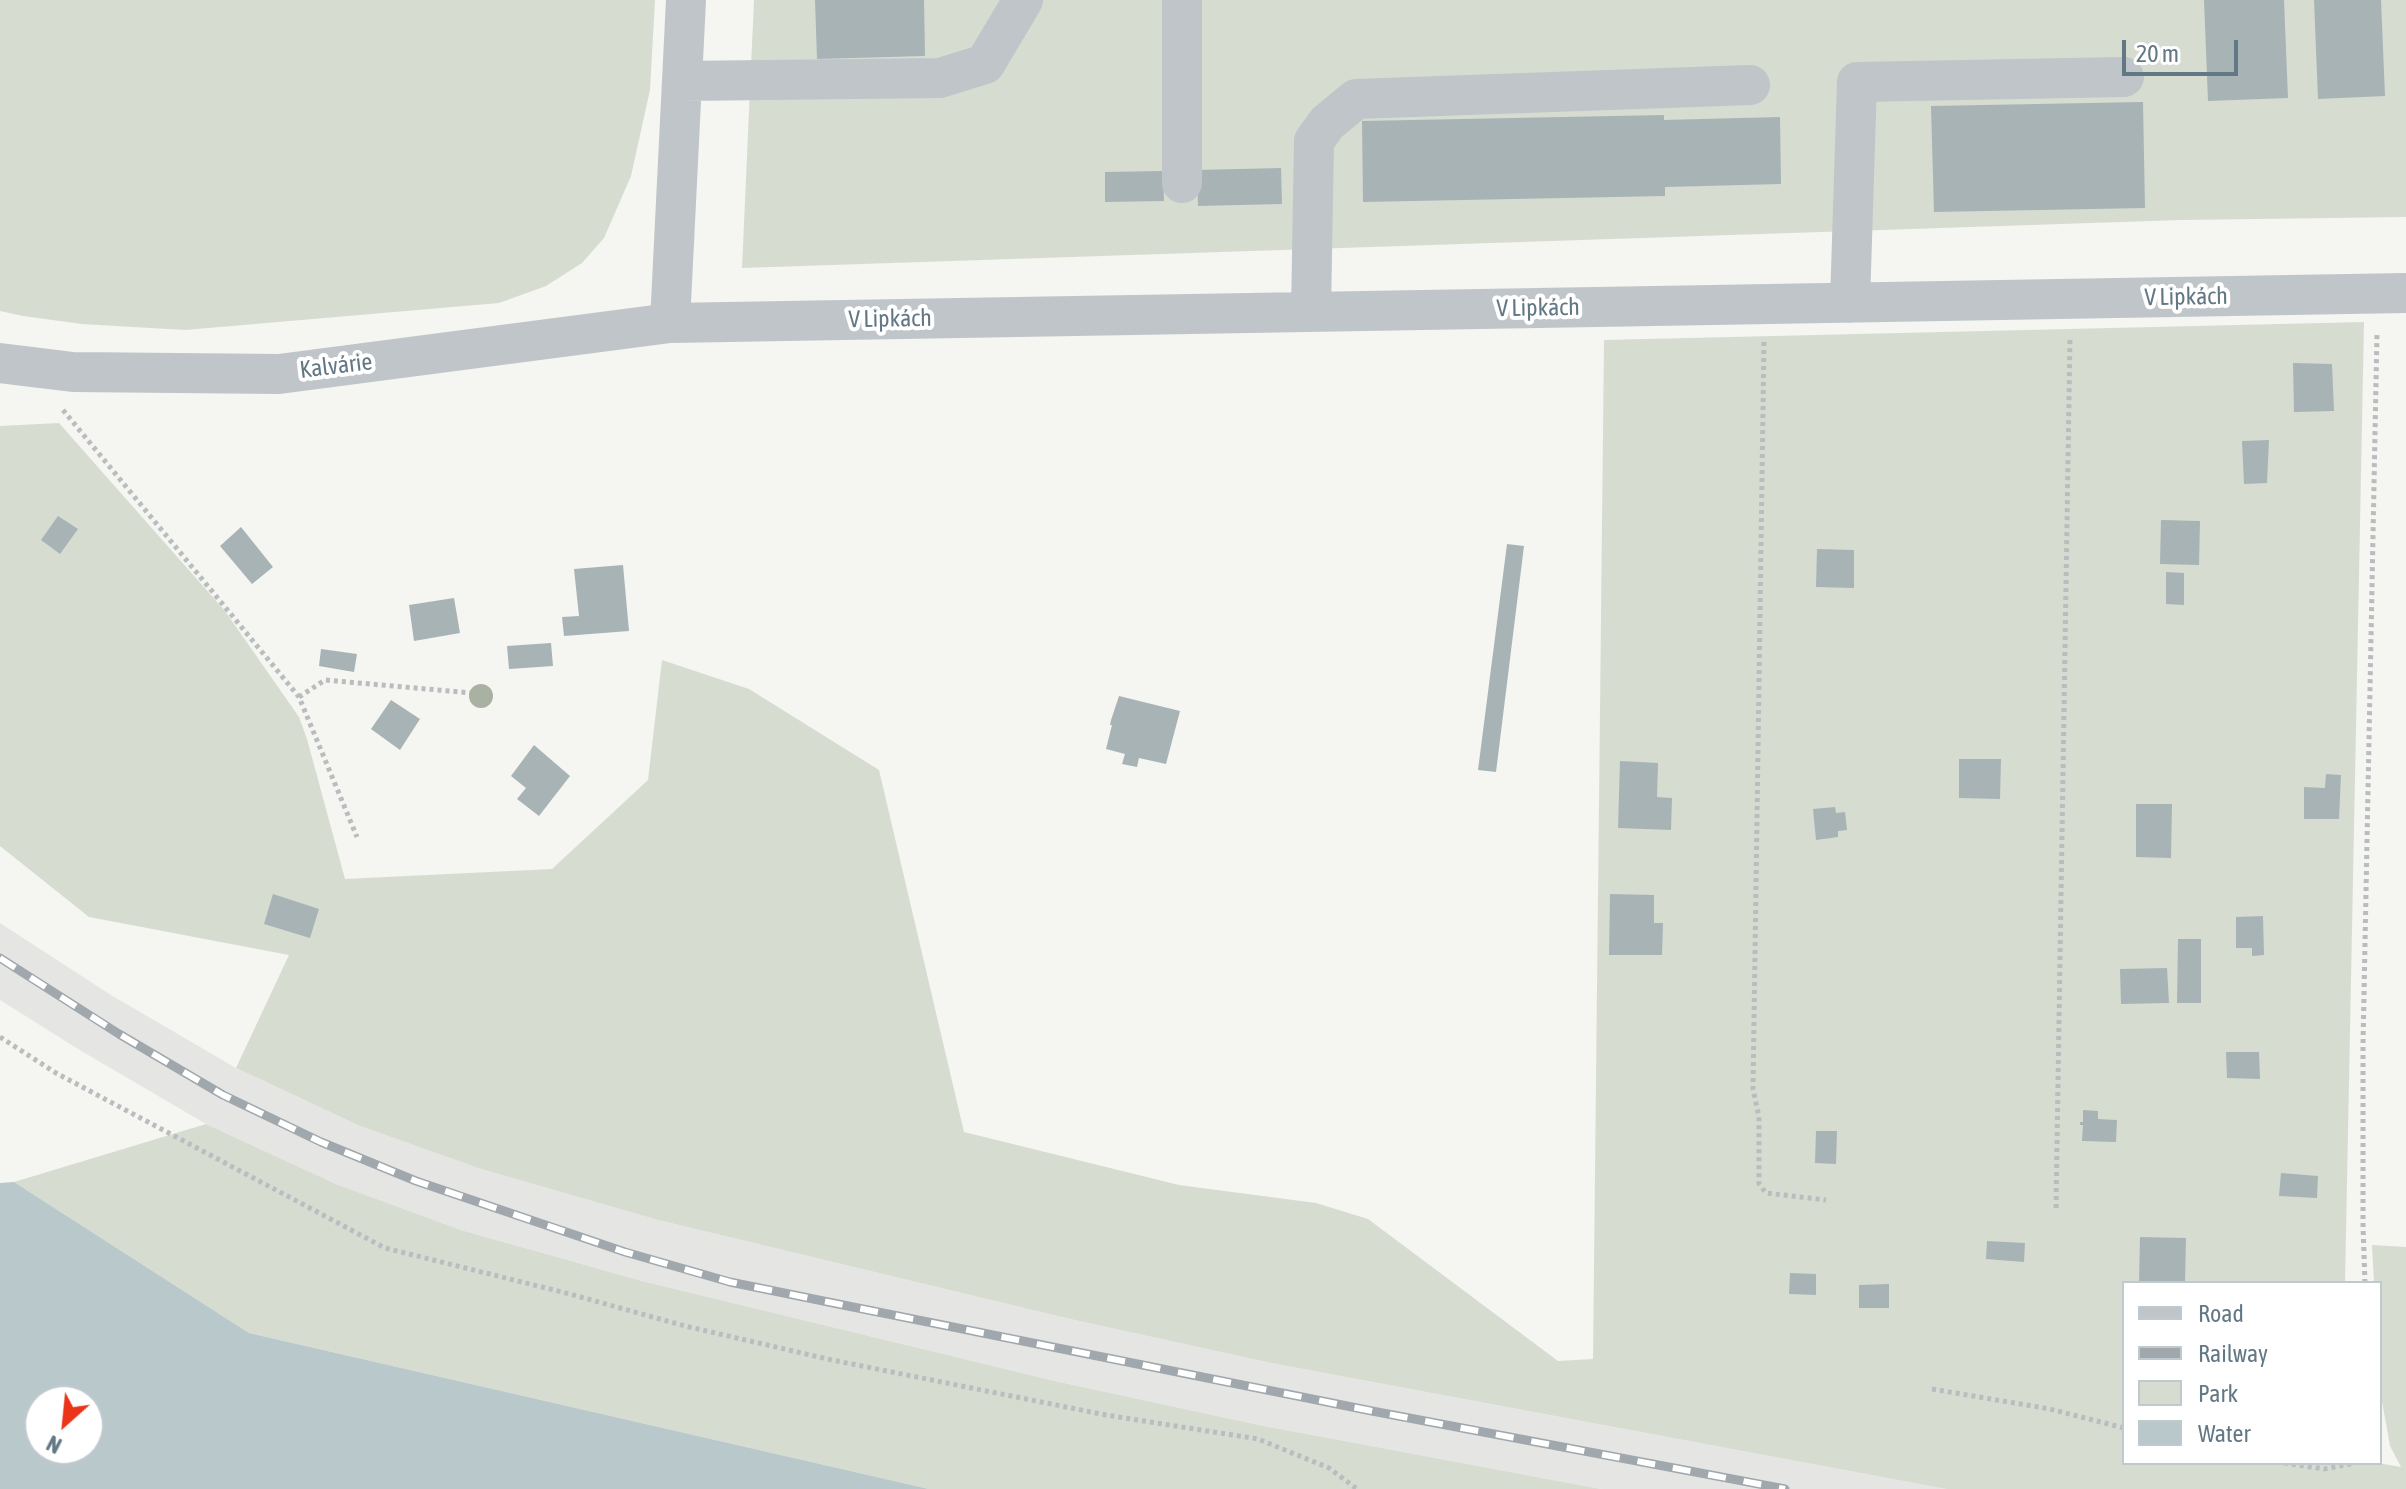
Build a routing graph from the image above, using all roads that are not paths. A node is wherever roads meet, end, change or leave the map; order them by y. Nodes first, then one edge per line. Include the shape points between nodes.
1 (686, 0) edge
2 (1023, 0) edge
3 (1182, 0) edge
4 (2124, 77) dead end
5 (682, 81) junction
6 (1750, 85) dead end
7 (1182, 183) dead end
8 (2392, 294) edge
9 (1850, 303) junction
10 (1311, 312) junction
11 (670, 323) junction
12 (14, 365) edge

1 - 5 street
2 - 5 street via 985,64 940,78
3 - 7 street
4 - 9 street via 1857,82
5 - 11 street
6 - 10 street via 1356,99 1314,141
8 - 9 street, V Lipkách
9 - 10 street, V Lipkách
10 - 11 street, V Lipkách
11 - 12 street, Kalvárie via 279,374 73,372

